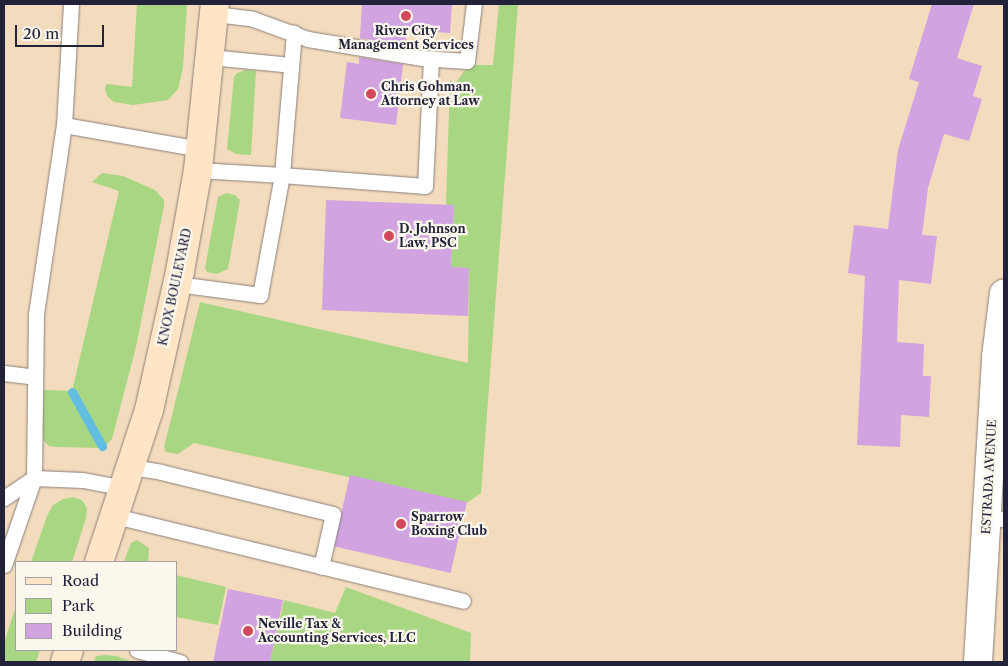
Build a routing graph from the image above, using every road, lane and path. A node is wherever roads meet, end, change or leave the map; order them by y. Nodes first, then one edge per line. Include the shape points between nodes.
1 (71, 4) edge
2 (474, 4) edge
3 (215, 9) edge
4 (294, 33) junction
5 (210, 57) junction
6 (431, 58) junction
7 (291, 65) junction
8 (64, 125) junction
9 (199, 159) junction
10 (282, 175) junction
11 (177, 284) junction
12 (1004, 293) edge
13 (4, 373) edge
14 (35, 377) junction
15 (128, 477) junction
16 (34, 478) junction
17 (4, 498) edge
18 (115, 516) junction
19 (995, 519) edge
20 (99, 561) edge
21 (4, 565) edge
22 (321, 567) junction
23 (463, 601) dead end
24 (141, 651) edge
25 (180, 662) edge
26 (978, 662) edge

1 - 8 lane
2 - 6 lane via 467,61
3 - 4 lane
3 - 5 main road, KNOX BOULEVARD
4 - 6 lane via 308,39
4 - 7 lane
5 - 7 lane
5 - 9 main road, KNOX BOULEVARD
6 - 10 lane via 425,186
7 - 10 lane
8 - 9 lane
8 - 14 lane via 36,314
9 - 10 lane
9 - 11 main road, KNOX BOULEVARD
10 - 11 lane via 260,295
11 - 15 main road, KNOX BOULEVARD via 149,410
12 - 19 street, ESTRADA AVENUE via 996,357
13 - 14 lane
14 - 16 lane
15 - 16 lane via 83,480
15 - 18 main road, KNOX BOULEVARD
15 - 22 lane via 161,472 333,514
16 - 17 lane
16 - 21 lane
18 - 20 main road, KNOX BOULEVARD
18 - 22 lane
19 - 26 street, ESTRADA AVENUE
22 - 23 lane
24 - 25 lane

